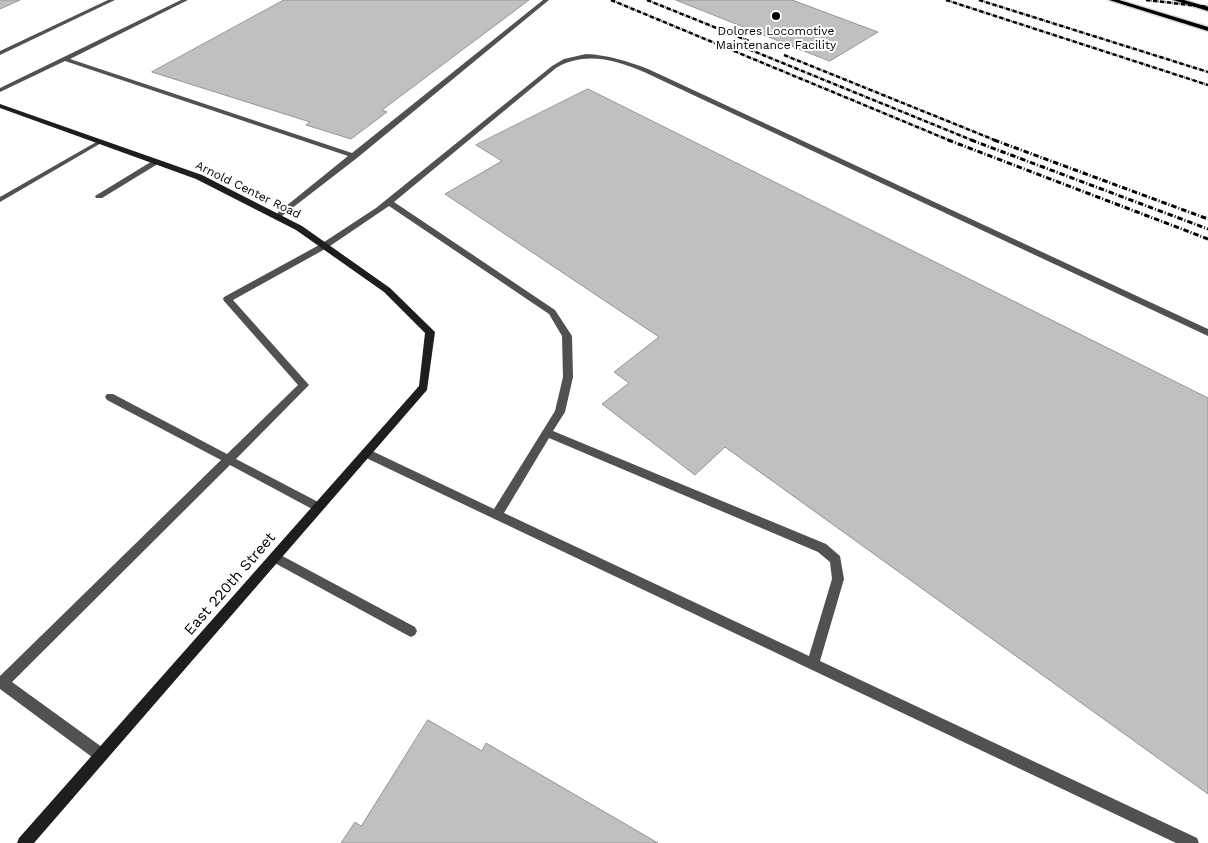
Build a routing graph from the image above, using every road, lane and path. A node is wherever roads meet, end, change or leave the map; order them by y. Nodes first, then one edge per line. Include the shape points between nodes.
1 (112, 0) edge
2 (185, 0) edge
3 (546, 0) edge
4 (1112, 0) edge
5 (1176, 0) edge
6 (1208, 9) edge
7 (1208, 29) edge
8 (0, 53) edge
9 (65, 59) junction
10 (0, 90) edge
11 (0, 106) edge
12 (100, 142) junction
13 (354, 156) junction
14 (157, 162) junction
15 (99, 196) dead end
16 (0, 200) edge
17 (389, 202) junction
18 (278, 217) junction
19 (324, 246) junction
20 (430, 332) joint
21 (1208, 334) edge
22 (110, 397) dead end
23 (547, 433) junction
24 (366, 453) junction
25 (229, 460) junction
26 (318, 507) junction
27 (497, 514) junction
28 (275, 557) junction
29 (412, 630) dead end
30 (813, 663) junction
31 (101, 755) junction
32 (24, 843) edge
33 (1192, 843) edge

1 - 8 lane
2 - 9 lane
3 - 13 lane
4 - 7 main road
5 - 6 main road
9 - 10 lane
9 - 13 lane
11 - 12 street, Arnold Center Road
12 - 14 street, Arnold Center Road
12 - 16 lane
13 - 18 lane
14 - 15 lane
14 - 18 street, Arnold Center Road via 199,177
17 - 19 lane
17 - 21 lane via 554,67 572,58 595,56 614,59 688,90
17 - 23 lane via 552,312 568,336 568,377 560,412
18 - 19 street, Arnold Center Road
19 - 20 street, Arnold Center Road via 387,290
19 - 25 lane via 227,299 304,385
20 - 24 street, East 220th Street via 424,387
22 - 25 lane
23 - 27 lane
23 - 30 lane via 822,548 836,560 838,579
24 - 26 street, East 220th Street
24 - 27 lane
25 - 26 lane
25 - 31 lane via 2,683
26 - 28 street, East 220th Street
27 - 30 lane
28 - 29 lane
28 - 31 street, East 220th Street
30 - 33 lane
31 - 32 street, East 220th Street

